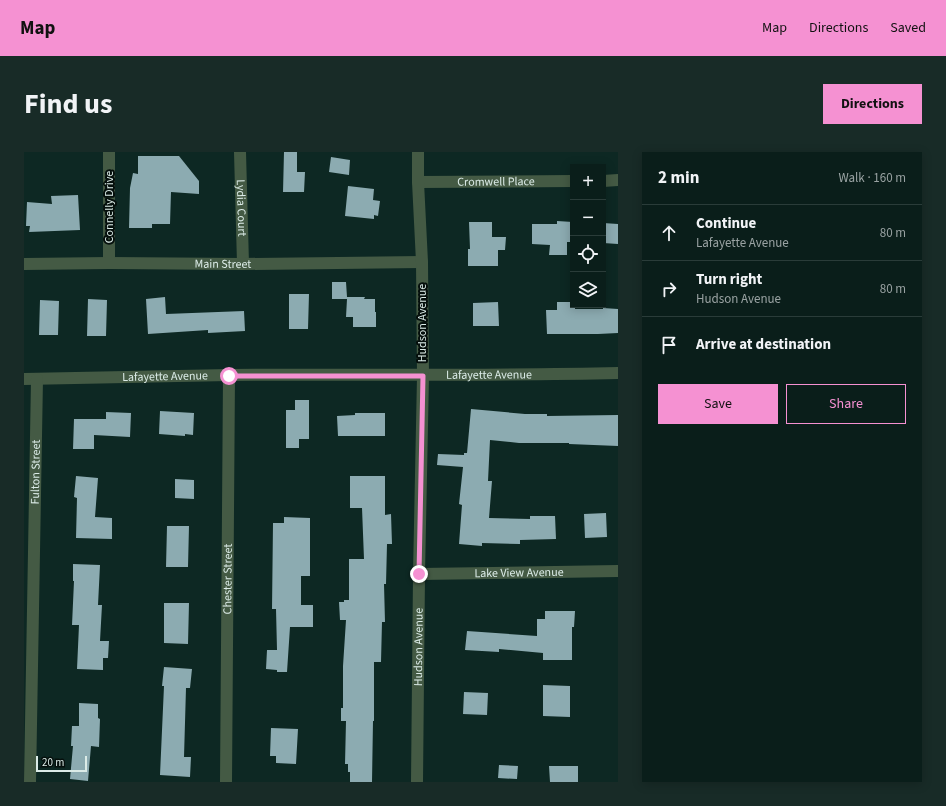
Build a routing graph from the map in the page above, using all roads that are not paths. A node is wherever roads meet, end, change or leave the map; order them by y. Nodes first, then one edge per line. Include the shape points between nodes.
1 (109, 152) edge
2 (240, 152) edge
3 (418, 152) edge
4 (618, 180) edge
5 (570, 181) edge
6 (606, 181) edge
7 (418, 182) junction
8 (422, 262) junction
9 (109, 263) junction
10 (24, 264) edge
11 (243, 264) junction
12 (618, 374) edge
13 (229, 376) junction
14 (423, 376) junction
15 (24, 379) edge
16 (37, 379) junction
17 (618, 571) edge
18 (419, 574) junction
19 (30, 782) edge
20 (226, 782) edge
21 (417, 782) edge

1 - 9 street, Connelly Drive
2 - 11 street, Lydia Court
3 - 7 street, Hudson Avenue
4 - 6 street
5 - 7 street, Cromwell Place
7 - 8 street, Hudson Avenue
8 - 11 street, Main Street
8 - 14 street, Hudson Avenue
9 - 10 street, Main Street
9 - 11 street, Main Street
12 - 14 street, Lafayette Avenue
13 - 14 street, Lafayette Avenue
13 - 16 street, Lafayette Avenue
13 - 20 street, Chester Street
14 - 18 street, Hudson Avenue
15 - 16 street, Lafayette Avenue
16 - 19 street, Fulton Street
17 - 18 street, Lake View Avenue
18 - 21 street, Hudson Avenue

